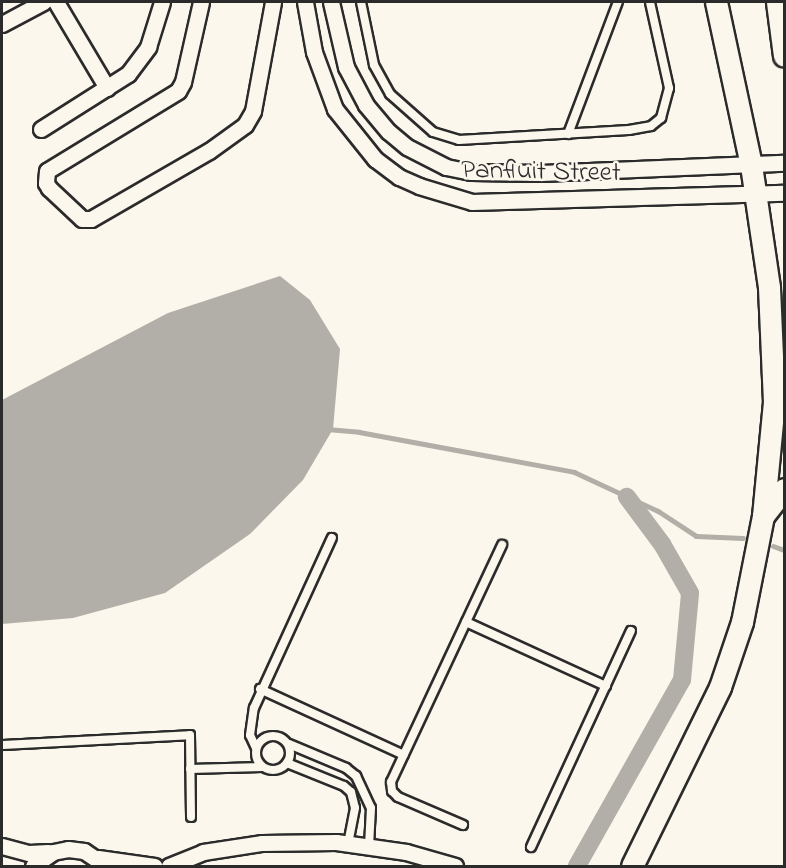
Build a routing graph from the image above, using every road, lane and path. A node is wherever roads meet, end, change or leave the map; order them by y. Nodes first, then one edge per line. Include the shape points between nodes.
1 (43, 2) edge
2 (56, 2) edge
3 (162, 2) edge
4 (201, 2) edge
5 (273, 2) edge
6 (305, 2) edge
7 (331, 2) edge
8 (361, 2) edge
9 (618, 2) edge
10 (650, 2) edge
11 (716, 2) edge
12 (780, 7) edge
13 (2, 24) edge
14 (784, 56) edge
15 (107, 88) junction
16 (41, 129) dead end
17 (568, 134) junction
18 (784, 163) edge
19 (751, 165) junction
20 (784, 193) edge
21 (755, 195) junction
22 (784, 489) edge
23 (763, 516) junction
24 (332, 538) dead end
25 (502, 545) dead end
26 (466, 622) junction
27 (630, 631) dead end
28 (606, 686) junction
29 (260, 689) junction
30 (289, 744) junction
31 (2, 745) edge
32 (256, 748) junction
33 (404, 755) junction
34 (287, 764) junction
35 (262, 766) junction
36 (190, 769) junction
37 (191, 817) dead end
38 (463, 825) dead end
39 (348, 844) junction
40 (2, 846) edge
41 (369, 847) junction
42 (531, 847) dead end
43 (53, 852) junction
44 (102, 862) edge
45 (33, 867) edge
46 (154, 867) edge
47 (169, 867) edge
48 (455, 867) edge
49 (632, 867) edge

1 - 13 street
2 - 15 street
3 - 15 street via 141,59
4 - 5 street via 178,91 47,171 49,188 82,219 91,219 209,151 245,125 253,111
6 - 21 street, Panfluit Street via 314,52 335,109 375,159 418,186 472,202
7 - 19 street, Panfluit Street via 346,67 366,105 407,147 446,167 471,172 541,173
8 - 17 lane via 374,65 390,94 433,132 459,140
9 - 17 lane
10 - 17 lane via 669,88 661,118 651,126 629,130
11 - 19 main road
12 - 14 main road
15 - 16 street
18 - 19 street, Panfluit Street
19 - 21 main road
20 - 21 street, Panfluit Street
21 - 23 main road via 769,287 774,402
22 - 23 main road
23 - 49 main road via 742,622 720,687
24 - 29 lane
25 - 26 lane
26 - 28 lane
26 - 33 lane
27 - 28 lane
28 - 42 lane
29 - 32 lane via 250,724
29 - 33 lane
30 - 32 lane via 271,735
30 - 34 lane
30 - 41 lane via 356,776 371,808
31 - 36 lane via 190,735
32 - 35 lane
33 - 38 lane via 391,782 392,791
34 - 35 lane via 276,770
34 - 39 lane via 351,792 355,808
35 - 36 lane
36 - 37 lane
39 - 41 street
39 - 47 street via 262,843 203,852
40 - 43 street via 29,854
41 - 48 street via 406,852
43 - 44 street via 84,851
43 - 45 street
44 - 46 street

